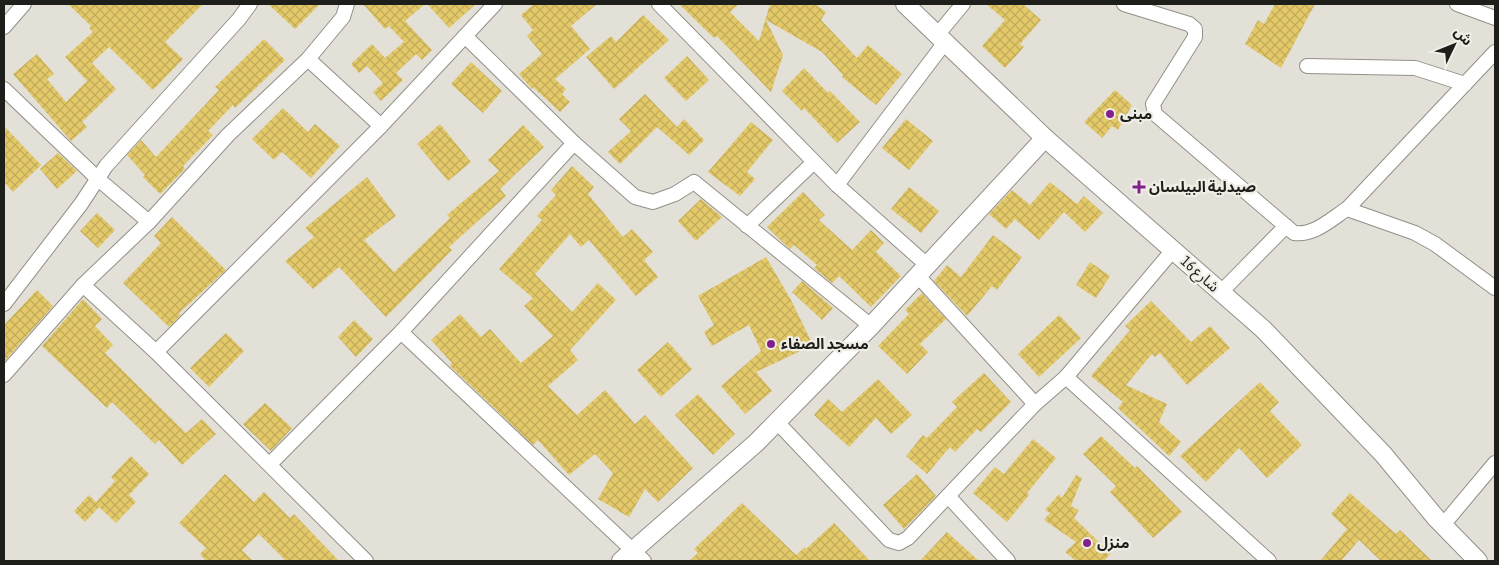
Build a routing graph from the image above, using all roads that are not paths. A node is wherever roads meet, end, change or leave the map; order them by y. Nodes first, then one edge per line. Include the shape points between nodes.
1 (24, 4) edge
2 (250, 4) edge
3 (347, 4) edge
4 (495, 4) edge
5 (659, 4) edge
6 (905, 4) edge
7 (963, 4) edge
8 (1124, 4) edge
9 (1457, 4) edge
10 (1495, 18) edge
11 (4, 27) edge
12 (465, 36) junction
13 (942, 38) junction
14 (1495, 52) edge
15 (308, 60) junction
16 (1308, 66) dead end
17 (1465, 84) junction
18 (4, 89) edge
19 (381, 126) junction
20 (1045, 138) junction
21 (574, 143) junction
22 (814, 162) junction
23 (98, 179) junction
24 (837, 185) junction
25 (1346, 209) junction
26 (150, 222) junction
27 (747, 226) junction
28 (1286, 226) junction
29 (1173, 250) junction
30 (922, 270) junction
31 (83, 285) junction
32 (1495, 288) edge
33 (1220, 293) junction
34 (4, 304) edge
35 (871, 326) junction
36 (402, 332) junction
37 (156, 352) junction
38 (4, 375) edge
39 (1066, 376) junction
40 (1035, 404) junction
41 (777, 422) junction
42 (1495, 463) edge
43 (270, 464) junction
44 (948, 496) junction
45 (1443, 526) junction
46 (633, 557) edge
47 (366, 561) edge
48 (1008, 561) edge
49 (1269, 561) edge
50 (1478, 561) edge

1 - 11 street
2 - 23 street via 115,155
3 - 15 street via 343,17
4 - 12 street
5 - 22 street
6 - 13 street, شارع 16
7 - 13 street
8 - 28 street via 1196,29 1195,37 1153,104 1155,114
9 - 10 street
12 - 19 street
12 - 21 street
13 - 20 street, شارع 16
13 - 24 street
14 - 17 street
15 - 19 street
15 - 26 street via 228,135
16 - 17 street via 1415,68
17 - 25 street
18 - 23 street
19 - 37 street
20 - 29 street, شارع 16
20 - 30 street
21 - 27 street via 635,197 653,202 694,182
21 - 36 street
22 - 24 street
22 - 27 street
23 - 26 street
23 - 34 street
24 - 30 street
25 - 28 street via 1312,232 1294,233
25 - 32 street via 1415,233
26 - 31 street
27 - 35 street
28 - 33 street
29 - 33 street, شارع 16
29 - 39 street
30 - 35 street
30 - 40 street
31 - 37 street
31 - 38 street
33 - 45 street, شارع 16 via 1263,329 1315,381
35 - 41 street
36 - 43 street
36 - 46 street
37 - 43 street
39 - 40 street
39 - 49 street
40 - 44 street
41 - 44 street via 889,540 899,543 908,538
41 - 46 street
42 - 45 street
43 - 47 street
44 - 48 street
45 - 50 street, شارع 16

